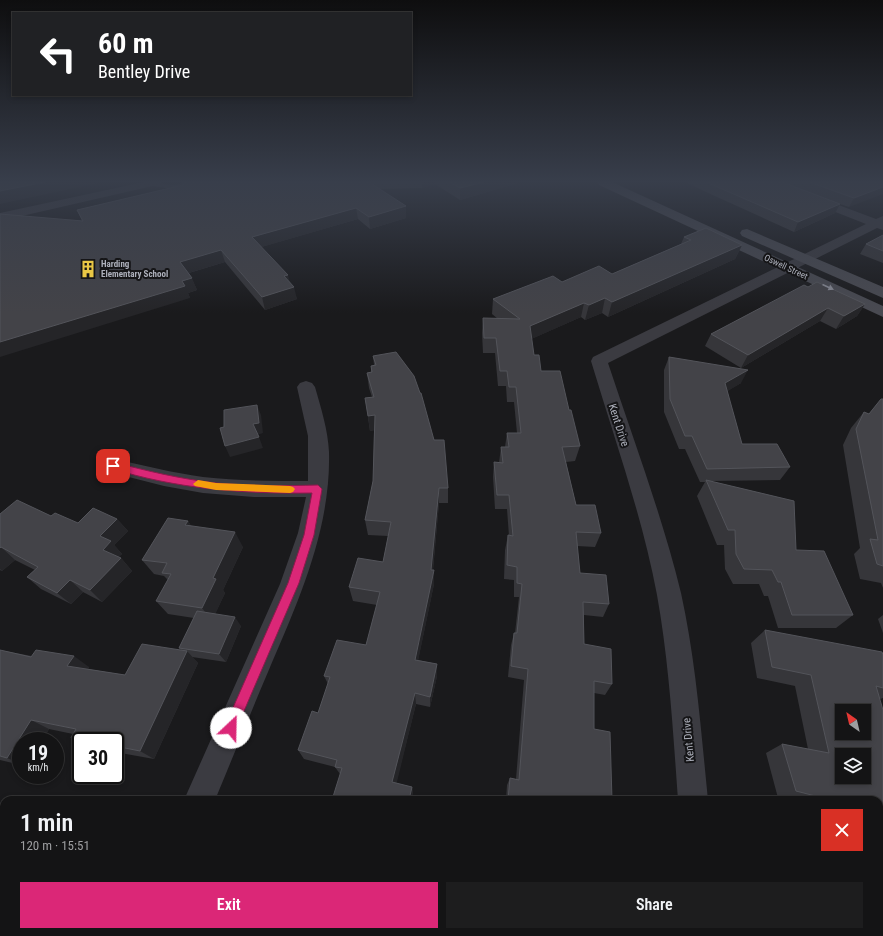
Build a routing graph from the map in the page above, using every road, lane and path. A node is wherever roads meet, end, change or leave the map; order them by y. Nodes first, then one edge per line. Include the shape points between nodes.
1 (696, 226) edge
2 (875, 226) edge
3 (732, 227) dead end
4 (806, 259) junction
5 (787, 268) junction
6 (883, 293) edge
7 (883, 312) edge
8 (306, 387) dead end
9 (113, 466) dead end
10 (318, 489) junction
11 (201, 796) edge
12 (693, 796) edge

1 - 5 main road, Oswell Street
2 - 4 street, Kent Drive
3 - 4 main road, Oswell Street
4 - 5 street, Kent Drive
4 - 6 main road, Oswell Street
5 -> 7 main road, Oswell Street
5 - 12 street, Kent Drive via 598,361 656,540 670,595 682,676
8 - 10 street via 316,420 319,452
9 - 10 street via 164,479 216,486 270,490
10 - 11 street via 309,535 294,583

